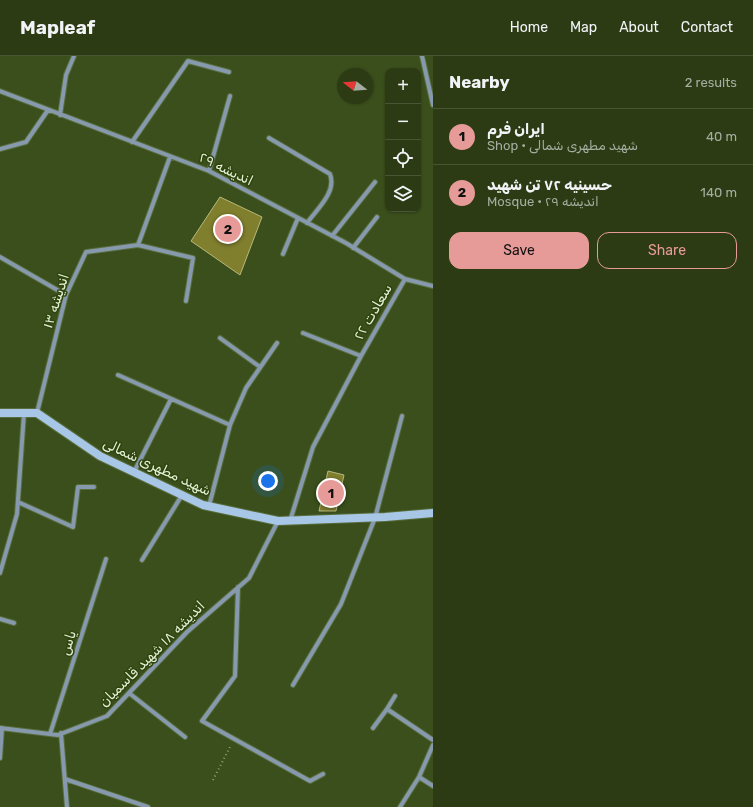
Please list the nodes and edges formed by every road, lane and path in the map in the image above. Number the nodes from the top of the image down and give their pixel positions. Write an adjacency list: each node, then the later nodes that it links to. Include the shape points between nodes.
1 (74, 56): 8 (street, via 66,75)
2 (422, 56): 6 (street)
3 (228, 72): 10 (street, via 188,62)
4 (0, 91): 7 (street, اندیشه ۲۹)
5 (230, 96): 13 (street)
6 (433, 105)
7 (48, 110): 8 (street, اندیشه ۲۹); 11 (street, via 26,142)
8 (60, 115): 10 (street, اندیشه ۲۹)
9 (269, 138): 17 (street, via 330,174 331,190)
10 (132, 142): 12 (street, اندیشه ۲۹)
11 (0, 149)
12 (170, 157): 13 (street, اندیشه ۲۹); 19 (street)
13 (209, 171): 16 (street, اندیشه ۲۹)
14 (375, 182): 18 (street)
15 (377, 217): 20 (street)
16 (298, 218): 17 (street, اندیشه ۲۹); 21 (street)
17 (307, 223): 18 (street, اندیشه ۲۹)
18 (332, 236): 20 (street, اندیشه ۲۹)
19 (138, 245): 25 (street, اندیشه ۱۳, via 86,252); 26 (street, اندیشه ۱۳, via 193,258)
20 (354, 248): 23 (street, اندیشه ۲۹)
21 (283, 254)
22 (0, 257): 25 (street)
23 (406, 279): 24 (street, اندیشه ۲۹); 30 (street, سعادت ۲۲)
24 (433, 286)
25 (66, 295): 35 (street, اندیشه ۱۳)
26 (186, 301)
27 (303, 333): 30 (street)
28 (220, 338): 31 (street)
29 (277, 343): 31 (street)
30 (360, 356): 47 (street, سعادت ۲۲, via 314,448)
31 (260, 367): 38 (street, via 246,388)
32 (118, 375): 33 (street)
33 (171, 399): 38 (street); 39 (street)
34 (24, 413): 35 (main road); 36 (main road); 42 (street)
35 (37, 413): 39 (main road, شهید مطهری شمالی, via 100,456)
36 (0, 414)
37 (402, 416): 45 (street)
38 (230, 425): 43 (street)
39 (134, 472): 41 (main road, شهید مطهری شمالی)
40 (94, 487): 42 (street, via 78,487 73,527)
41 (182, 495): 43 (main road, شهید مطهری شمالی); 49 (street)
42 (18, 502): 50 (street)
43 (209, 506): 46 (main road, شهید مطهری شمالی)
44 (433, 513): 45 (main road, شهید مطهری شمالی)
45 (375, 518): 47 (main road, شهید مطهری شمالی); 54 (street, via 341,604)
46 (278, 521): 47 (main road, شهید مطهری شمالی); 51 (street, اندیشه ۱۸ شهید قاسمیان, via 249,578)
47 (290, 521)
48 (106, 559): 61 (street, یاس)
49 (142, 560)
50 (0, 573)
51 (238, 587): 55 (street, اندیشه ۱۸ شهید قاسمیان, via 187,632); 63 (street, via 235,676 202,721)
52 (0, 619): 53 (street)
53 (14, 623)
54 (293, 685)
55 (129, 693): 60 (street, اندیشه ۱۸ شهید قاسمیان, via 107,716); 62 (street)
56 (395, 696): 57 (street)
57 (386, 709): 59 (street); 64 (street)
58 (1, 728): 61 (street, اندیشه ۱۸ شهید قاسمیان); 66 (street)
59 (373, 728)
60 (61, 733): 61 (street, اندیشه ۱۸ شهید قاسمیان); 69 (street)
61 (50, 734)
62 (185, 737)
63 (234, 738): 67 (street, via 310,781); 70 (path)
64 (433, 740)
65 (433, 745): 68 (street)
66 (0, 758)
67 (323, 774)
68 (419, 777): 71 (street); 74 (street)
69 (65, 779): 72 (street); 73 (street)
70 (213, 780)
71 (433, 786)
72 (67, 807)
73 (148, 807)
74 (400, 807)

